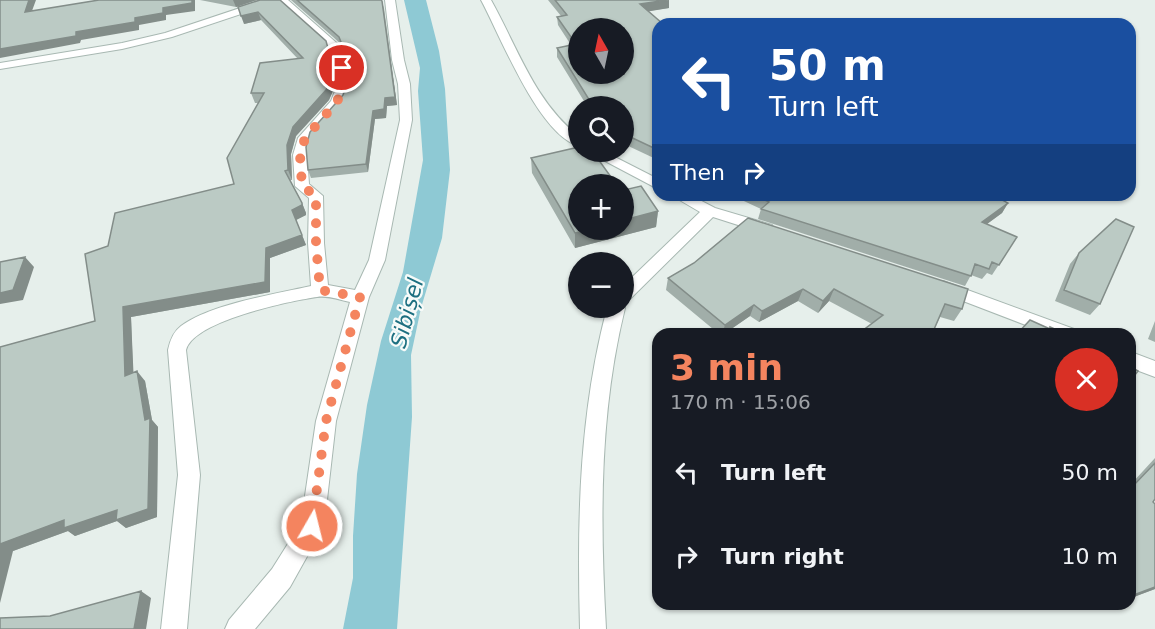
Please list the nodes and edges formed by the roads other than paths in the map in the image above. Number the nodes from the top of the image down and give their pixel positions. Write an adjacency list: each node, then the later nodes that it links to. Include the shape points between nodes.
1 (274, 0): 5 (street, via 168,35)
2 (282, 0): 14 (street, via 336,48 342,68 343,86 337,102 305,138 300,155 302,186 316,196)
3 (390, 0): 15 (street, via 406,120 377,260)
4 (486, 0): 6 (street, via 546,110)
5 (0, 66)
6 (568, 131)
7 (614, 162): 8 (street)
8 (652, 182)
9 (690, 201): 10 (street)
10 (710, 211): 11 (street); 13 (street)
11 (784, 235)
12 (928, 282): 17 (street)
13 (634, 285)
14 (320, 290): 15 (street); 20 (street, via 210,318 179,340 189,475)
15 (360, 297): 21 (street, via 326,421 312,526 281,578)
16 (613, 318): 22 (street, via 604,349 594,440 590,563)
17 (1052, 328)
18 (1136, 362): 19 (street)
19 (1155, 369)
20 (174, 629)
21 (238, 629)
22 (593, 629)

